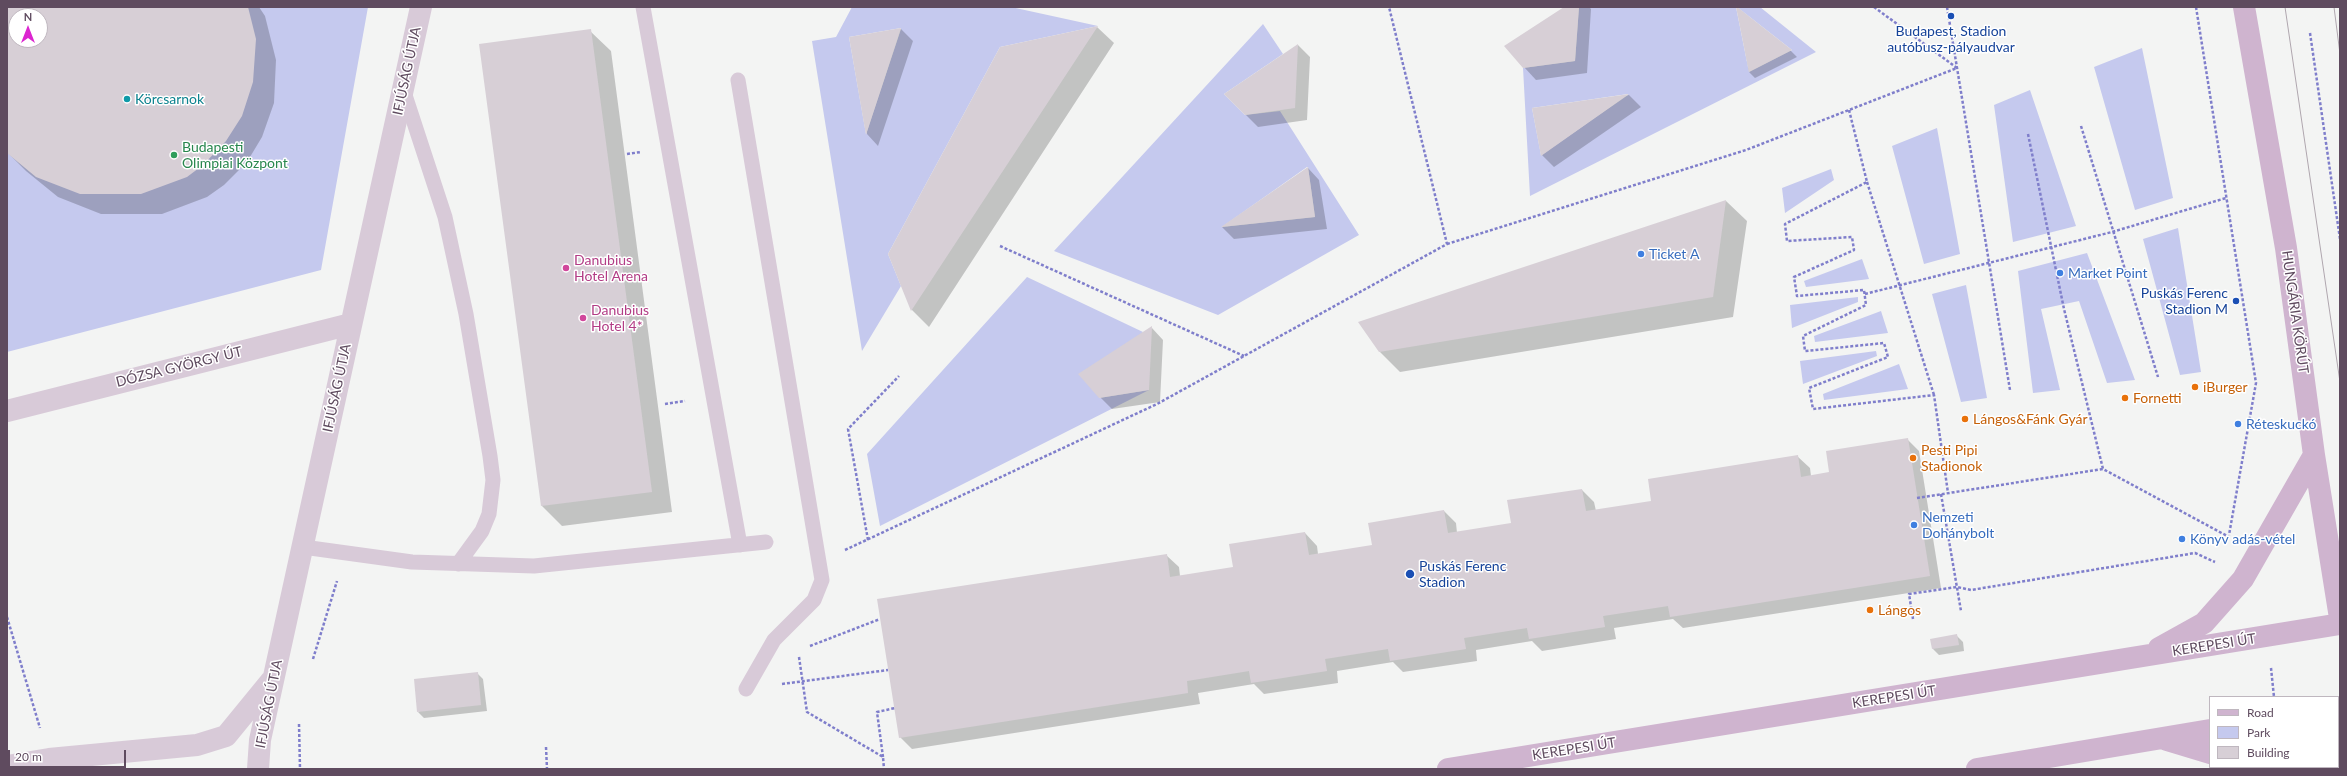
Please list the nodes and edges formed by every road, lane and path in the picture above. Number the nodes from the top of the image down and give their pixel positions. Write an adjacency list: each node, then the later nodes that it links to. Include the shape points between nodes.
1 (421, 7): 11 (street, IFJÚSÁG ÚTJA)
2 (643, 7): 42 (lane)
3 (1389, 7): 19 (path)
4 (1874, 7): 9 (path)
5 (1947, 7): 9 (path)
6 (2196, 7): 16 (path)
7 (2244, 7): 33 (main road, HUNGÁRIA KÖRÚT, via 2286,248)
8 (2310, 33): 18 (path)
9 (1957, 68): 12 (path); 21 (path)
10 (738, 80): 63 (lane, via 822,580 814,600 774,640)
11 (403, 88): 24 (street, IFJÚSÁG ÚTJA); 46 (lane, via 445,216 466,314 493,480 489,514 482,531)
12 (1849, 110): 15 (path); 19 (path, via 1746,150)
13 (2081, 126): 17 (path)
14 (2028, 134): 34 (path, via 2064,309)
15 (1867, 182): 22 (path); 23 (path, via 1785,224 1787,241 1852,237 1854,250 1794,277 1797,296 1864,290)
16 (2226, 198): 17 (path); 38 (path, via 2256,383)
17 (2112, 232): 21 (path); 27 (path)
18 (2340, 239)
19 (1447, 244): 25 (path)
20 (1000, 246): 25 (path)
21 (1989, 263): 22 (path); 28 (path)
22 (1900, 285): 23 (path); 29 (path)
23 (1865, 294): 29 (path, via 1866,305 1803,336 1805,351 1884,343 1888,357 1809,388 1813,409)
24 (351, 324): 32 (street, DÓZSA GYÖRGY ÚT); 43 (street, IFJÚSÁG ÚTJA)
25 (1244, 356): 39 (path, via 1156,404)
26 (899, 376): 39 (path, via 848,429)
27 (2158, 377)
28 (2010, 390)
29 (1934, 395): 35 (path)
30 (693, 400): 31 (path)
31 (665, 404)
32 (7, 411)
33 (2314, 455): 47 (main road); 51 (main road, HUNGÁRIA KÖRÚT)
34 (2104, 469): 35 (path); 38 (path)
35 (1948, 493): 36 (path)
36 (1941, 494): 37 (path); 48 (path)
37 (1917, 498)
38 (2229, 537): 41 (path)
39 (868, 540): 44 (path)
40 (766, 542): 42 (lane)
41 (2227, 544)
42 (740, 545): 46 (lane, via 534,566)
43 (303, 547): 45 (lane); 61 (street, IFJÚSÁG ÚTJA)
44 (852, 547)
45 (346, 553): 46 (lane, via 412,562); 59 (path)
46 (458, 564)
47 (2243, 579): 48 (path, via 2220,564 2195,553 1971,590); 58 (main road, via 2204,623)
48 (1957, 587): 49 (path); 53 (path, via 1909,594)
49 (1961, 611)
50 (7, 618): 72 (path)
51 (2340, 618)
52 (880, 619): 56 (path)
53 (1913, 619)
54 (2340, 624): 55 (main road, KEREPESI ÚT)
55 (2267, 636): 58 (main road, KEREPESI ÚT); 64 (path)
56 (805, 648)
57 (798, 651): 62 (path)
58 (2147, 655): 78 (main road, KEREPESI ÚT)
59 (312, 661)
60 (888, 670): 62 (path)
61 (274, 677): 72 (street, via 226,736 197,745); 74 (street, IFJÚSÁG ÚTJA, via 260,740)
62 (802, 681): 71 (path, via 807,712)
63 (746, 689)
64 (2274, 696)
65 (895, 708): 71 (path, via 877,712)
66 (299, 719): 75 (path)
67 (2209, 730): 68 (main road)
68 (2162, 738): 70 (main road); 79 (main road)
69 (546, 747): 76 (path)
70 (2209, 753)
71 (883, 757): 77 (path)
72 (49, 759): 73 (street)
73 (7, 766)
74 (258, 769)
75 (300, 769)
76 (548, 769)
77 (884, 769)
78 (1448, 769)
79 (1977, 769)

